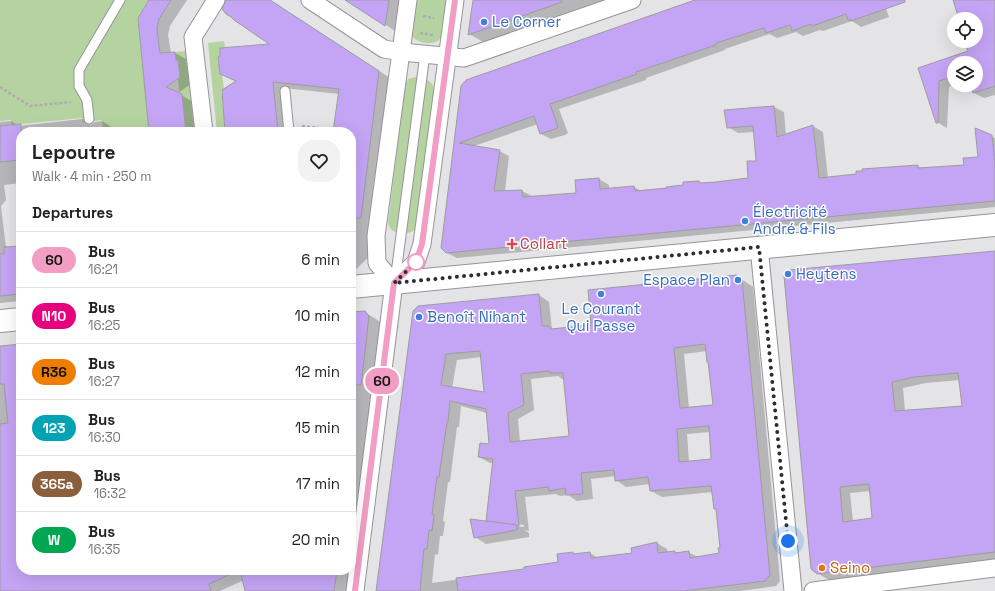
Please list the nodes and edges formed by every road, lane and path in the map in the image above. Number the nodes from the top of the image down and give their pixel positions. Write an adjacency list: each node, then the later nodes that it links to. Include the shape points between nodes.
1 (120, 0): 16 (lane, via 79,70 79,86)
2 (216, 0): 18 (street, via 193,37)
3 (310, 0): 11 (street, via 384,49)
4 (408, 0): 11 (street)
5 (455, 0): 13 (street)
6 (632, 0): 13 (street, via 464,58)
7 (421, 16): 8 (path)
8 (437, 18)
9 (418, 33): 10 (path)
10 (434, 35)
11 (402, 52): 12 (street); 22 (street, via 376,236 377,263)
12 (425, 54): 13 (street); 22 (lane)
13 (447, 57): 22 (street, via 422,244 416,262)
14 (0, 87): 16 (path, via 30,106)
15 (285, 91): 19 (lane)
16 (87, 100): 17 (lane)
17 (90, 119)
18 (203, 127)
19 (289, 127)
20 (995, 225): 21 (main road)
21 (759, 247): 22 (main road); 29 (street)
22 (394, 283): 23 (main road); 28 (street)
23 (356, 287)
24 (16, 318): 25 (main road)
25 (0, 320)
26 (995, 568): 27 (street)
27 (882, 587): 30 (street)
28 (355, 591)
29 (793, 591)
30 (812, 591)

